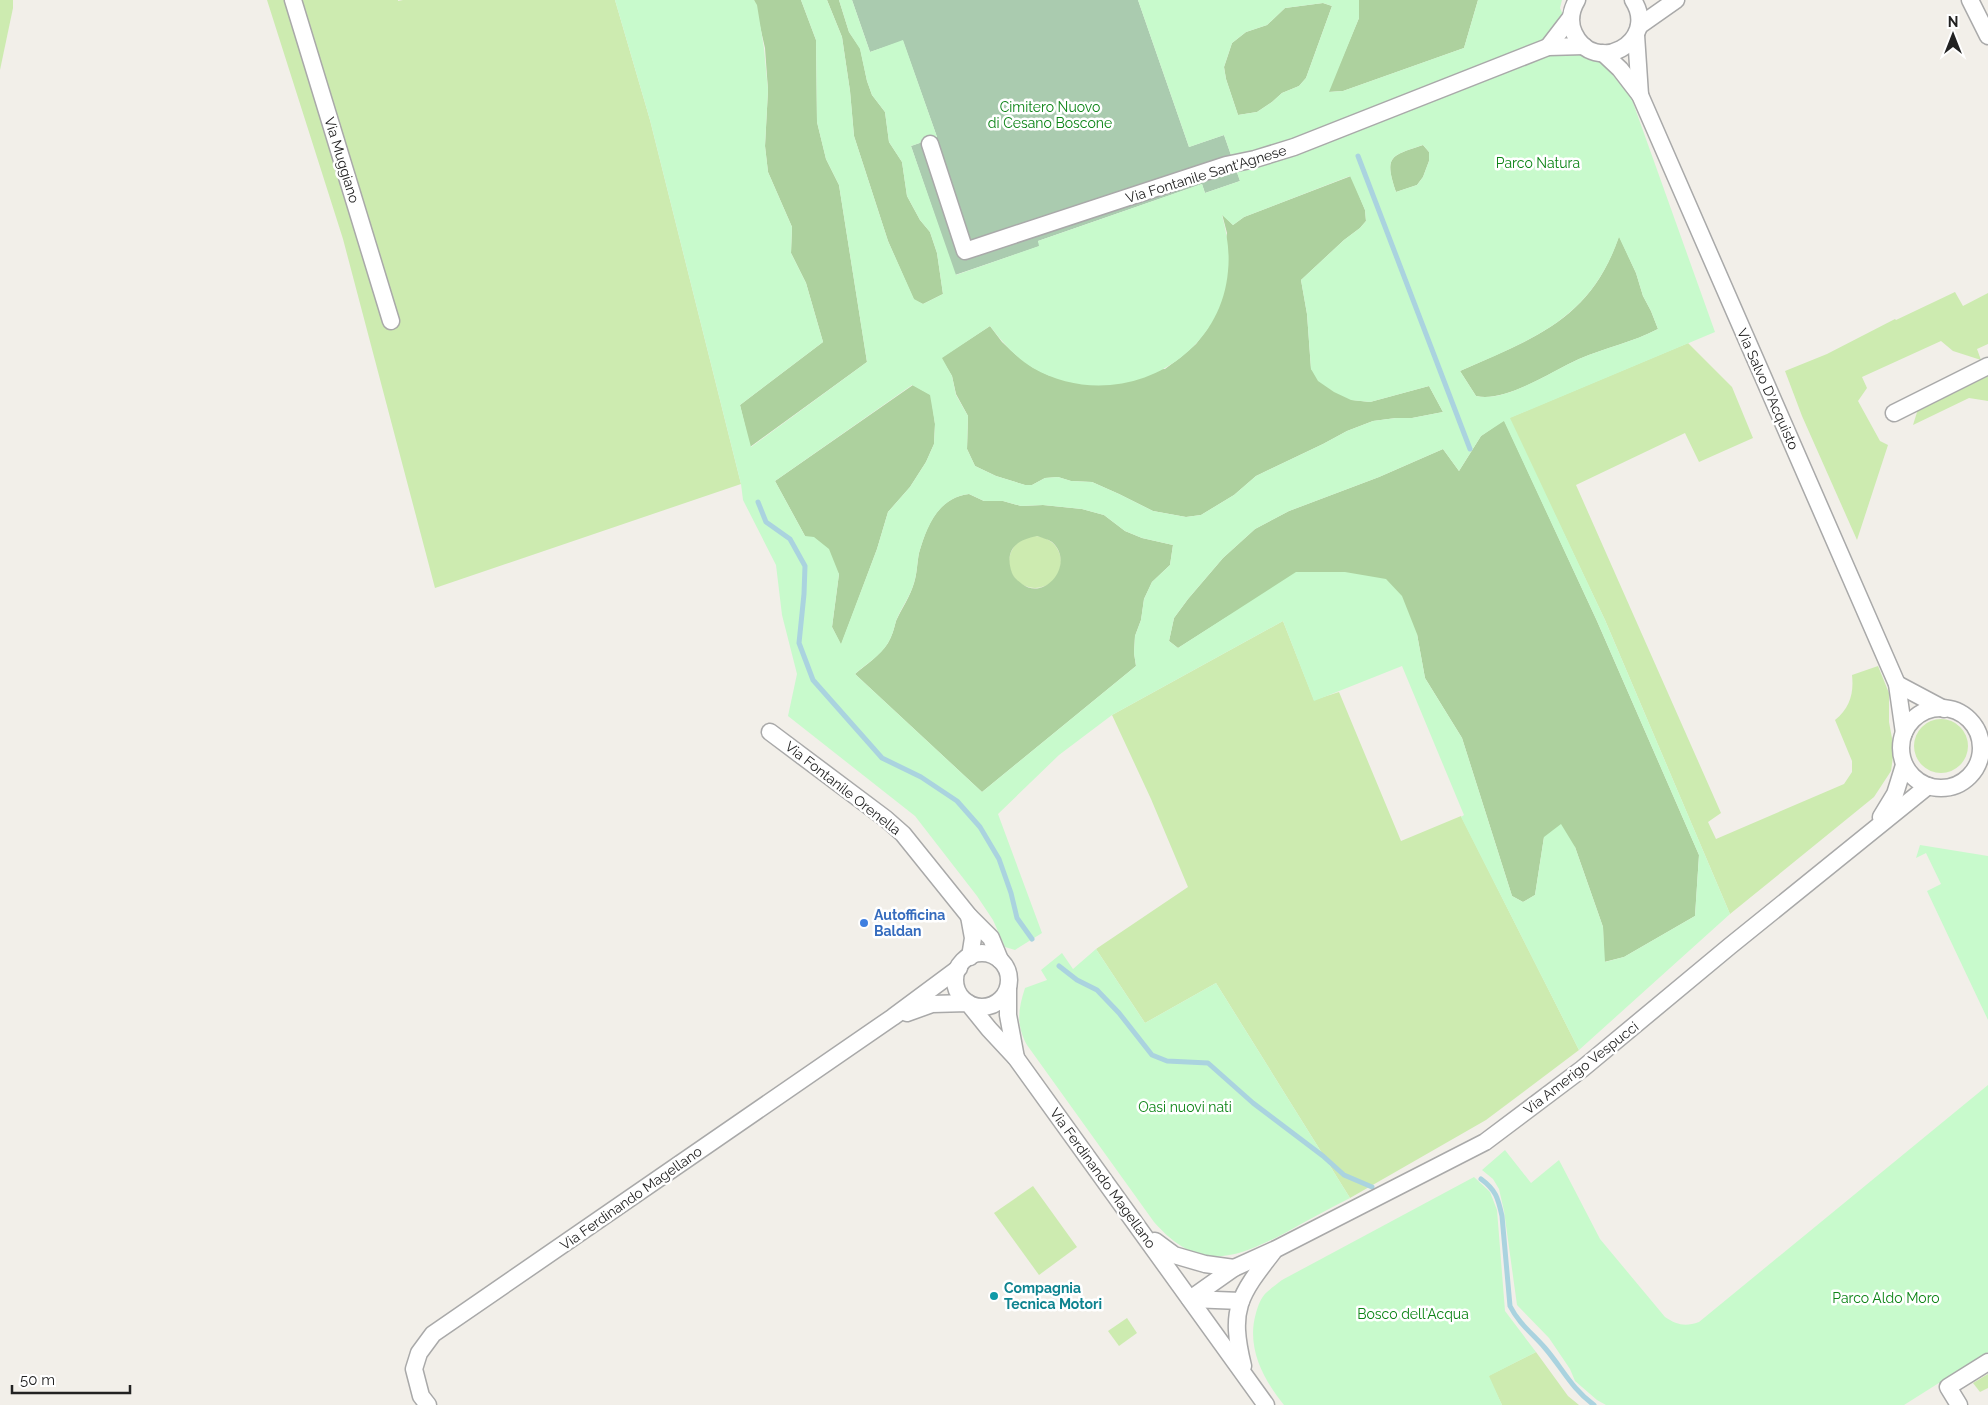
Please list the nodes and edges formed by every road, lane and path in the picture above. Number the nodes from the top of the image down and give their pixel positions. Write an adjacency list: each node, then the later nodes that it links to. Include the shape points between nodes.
1 (293, 0): 14 (street, Via Muggiano)
2 (1577, 0): 6 (street)
3 (1633, 0): 7 (street, via 1638,10)
4 (1676, 0): 7 (street)
5 (1970, 0): 8 (street)
6 (1571, 17): 9 (street, via 1574,33); 10 (street)
7 (1637, 31): 11 (street, via 1622,49); 12 (street)
8 (1988, 36)
9 (1584, 46): 10 (street); 11 (street)
10 (1548, 47): 13 (street, Via Fontanile Sant'Agnese, via 1312,140 965,251)
11 (1604, 54): 12 (street)
12 (1640, 95): 17 (street, Via Salvo D'Acquisto)
13 (930, 144)
14 (391, 321)
15 (1987, 367): 16 (street)
16 (1894, 413)
17 (1897, 684): 18 (street); 22 (street, Via Salvo D'Acquisto)
18 (1944, 709): 19 (street); 22 (street, via 1924,712 1912,720)
19 (1967, 718): 20 (street); 23 (street, via 1980,739)
20 (1988, 724)
21 (770, 732): 27 (street, Via Fontanile Orenella, via 903,834)
22 (1904, 733): 24 (street, Via Amerigo Vespucci, via 1901,744)
23 (1983, 763): 25 (street, via 1957,785 1943,788)
24 (1904, 765): 25 (street, via 1914,778); 26 (street, Via Amerigo Vespucci, via 1895,794 1880,818)
25 (1928, 786): 26 (street, Via Amerigo Vespucci)
26 (1857, 843): 35 (street, Via Amerigo Vespucci, via 1582,1069 1485,1142)
27 (970, 916): 28 (street, Via Fontanile Orenella, via 990,938); 29 (street, via 973,938)
28 (1000, 960): 29 (street, via 986,954); 30 (street, via 1008,974)
29 (964, 962): 31 (street, via 956,983); 32 (street, Via Ferdinando Magellano)
30 (1008, 990): 31 (street, via 991,1006); 33 (street, Via Ferdinando Magellano, via 1008,1015)
31 (968, 1003): 32 (street, Via Ferdinando Magellano, via 932,1004); 33 (street, Via Ferdinando Magellano)
32 (894, 1017): 41 (street, Via Ferdinando Magellano, via 434,1334 420,1353 414,1369)
33 (1016, 1058): 34 (street, Via Ferdinando Magellano)
34 (1142, 1232): 36 (street, via 1174,1255); 37 (street, Via Ferdinando Magellano)
35 (1276, 1249): 36 (street, Via Amerigo Vespucci); 38 (street, via 1250,1282)
36 (1234, 1268): 37 (street, Via Amerigo Vespucci)
37 (1190, 1299): 38 (street); 40 (street)
38 (1241, 1301): 40 (street, via 1236,1320 1237,1341)
39 (1988, 1362): 43 (street, via 1948,1387)
40 (1246, 1375): 42 (street)
41 (428, 1405)
42 (1266, 1405)
43 (1959, 1405)

